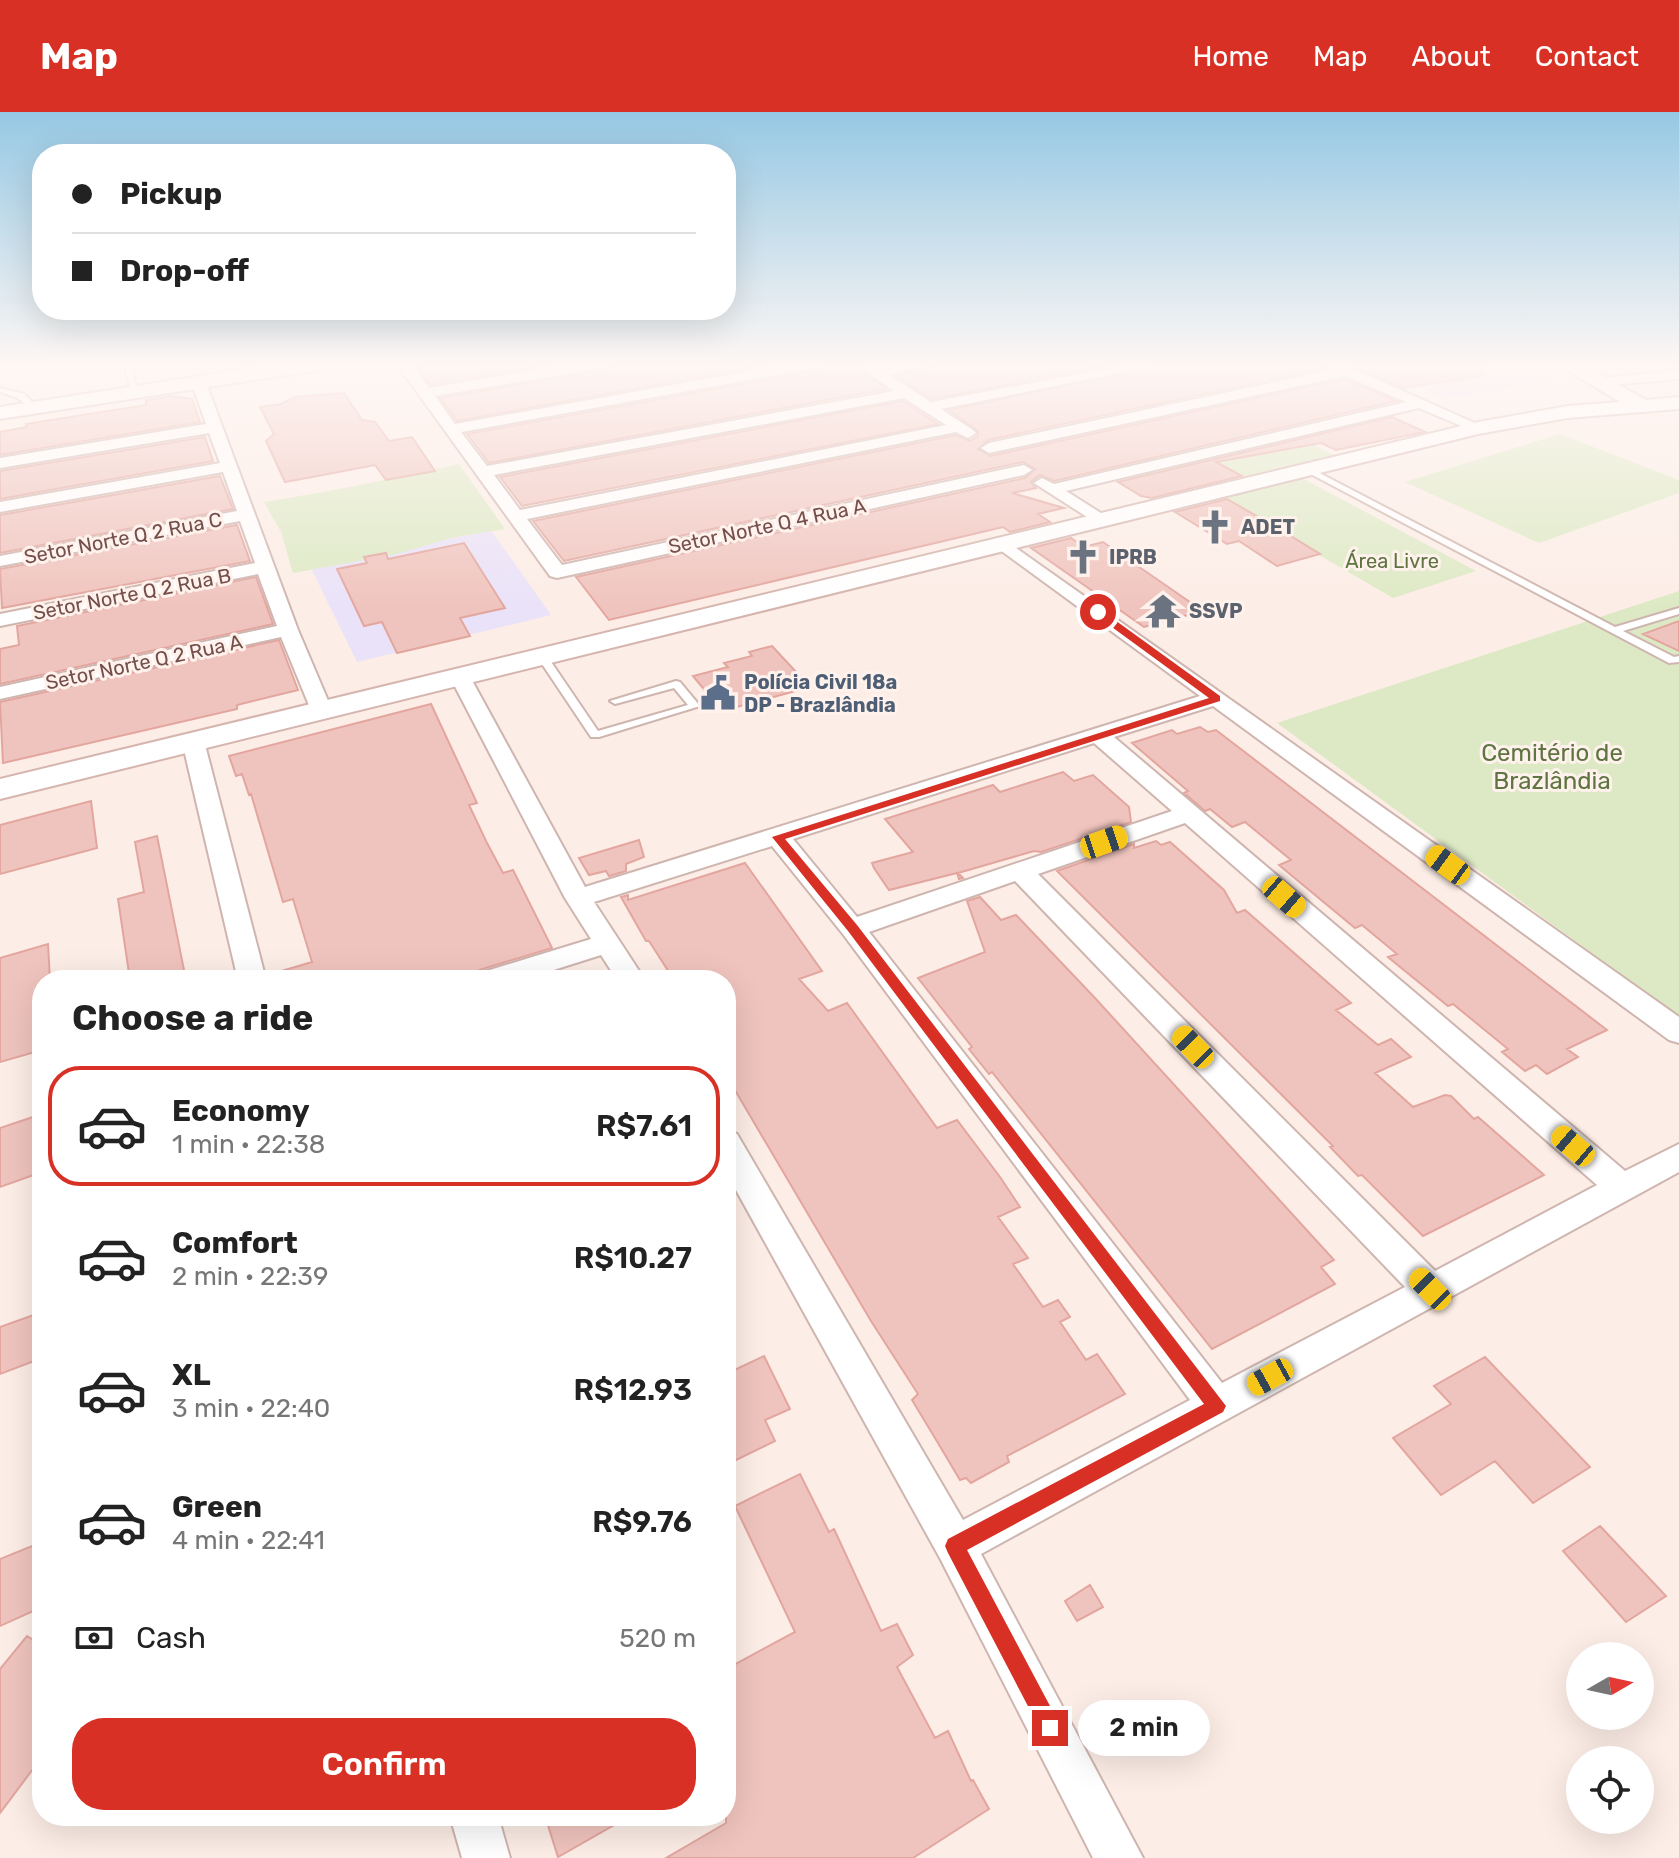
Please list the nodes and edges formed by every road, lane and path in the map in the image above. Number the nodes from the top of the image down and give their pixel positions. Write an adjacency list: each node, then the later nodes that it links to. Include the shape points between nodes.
1 (111, 444): 11 (street)
2 (221, 444): 12 (street)
3 (463, 444): 15 (street)
4 (630, 444): 15 (street)
5 (872, 444): 19 (street)
6 (984, 444): 10 (street)
7 (1005, 444): 10 (street)
8 (1243, 444): 16 (street)
9 (1410, 444): 13 (street)
10 (989, 448): 14 (street)
11 (0, 463)
12 (228, 466): 17 (street); 18 (street)
13 (1308, 469): 20 (street); 27 (lane)
14 (1024, 470): 16 (street); 19 (street, Setor Norte Q 4 Rua A, via 557,572)
15 (483, 472): 19 (street)
16 (1052, 489): 20 (street)
17 (0, 507)
18 (245, 515): 22 (street, Setor Norte Q 2 Rua C); 23 (street)
19 (516, 516)
20 (1098, 519): 21 (street)
21 (1002, 543): 28 (street); 32 (street)
22 (0, 561)
23 (265, 567): 25 (street, Setor Norte Q 2 Rua B); 26 (street)
24 (1679, 611): 27 (lane)
25 (0, 620)
26 (288, 630): 31 (street, Setor Norte Q 2 Rua A); 34 (street)
27 (1615, 630): 29 (lane, via 1673,661)
28 (541, 655): 30 (street); 33 (lane, via 595,735 695,706 676,684)
29 (1679, 659)
30 (459, 675): 34 (street); 41 (street)
31 (0, 693)
32 (1216, 698): 35 (street); 47 (street)
33 (615, 701)
34 (321, 710): 36 (street)
35 (1098, 735): 38 (street); 39 (street)
36 (193, 741): 37 (street); 44 (street)
37 (0, 789)
38 (1188, 814): 40 (street); 50 (street)
39 (778, 837): 41 (street); 42 (street)
40 (1020, 871): 42 (street); 51 (street)
41 (578, 898): 43 (street)
42 (852, 928): 52 (street)
43 (607, 943): 45 (street); 46 (street)
44 (250, 970)
45 (522, 970)
46 (625, 970)
47 (1679, 1032)
48 (1679, 1157): 50 (street)
49 (736, 1161): 53 (street)
50 (1621, 1187): 51 (street)
51 (1430, 1289): 52 (street)
52 (1217, 1406): 53 (street)
53 (955, 1546): 56 (street)
54 (477, 1826): 55 (street)
55 (486, 1858)
56 (1119, 1858)

